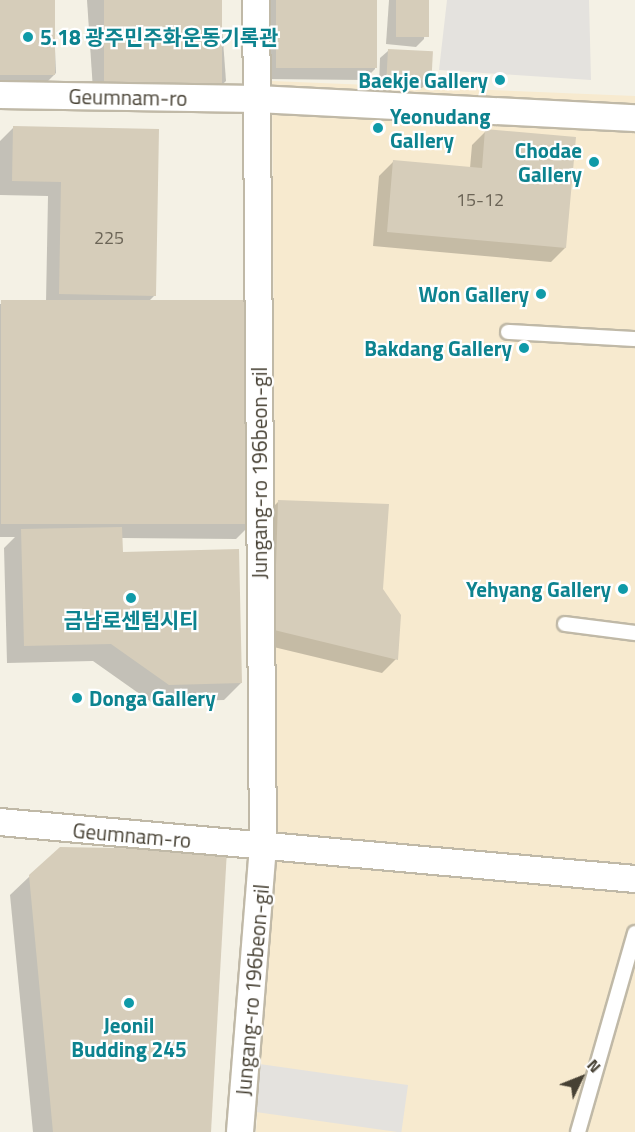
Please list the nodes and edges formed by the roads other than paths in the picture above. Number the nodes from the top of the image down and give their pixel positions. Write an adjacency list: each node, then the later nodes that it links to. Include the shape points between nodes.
1 (256, 0): 3 (street, Jungang-ro 196beon-gil)
2 (0, 95): 3 (street, Geumnam-ro)
3 (257, 99): 4 (street); 10 (street, Jungang-ro 196beon-gil)
4 (635, 118)
5 (508, 332): 6 (lane)
6 (635, 339)
7 (565, 624): 8 (lane)
8 (635, 633)
9 (0, 822): 10 (street, Geumnam-ro)
10 (263, 847): 11 (street); 13 (street, Jungang-ro 196beon-gil)
11 (635, 879)
12 (635, 933): 14 (lane)
13 (240, 1132)
14 (578, 1132)

